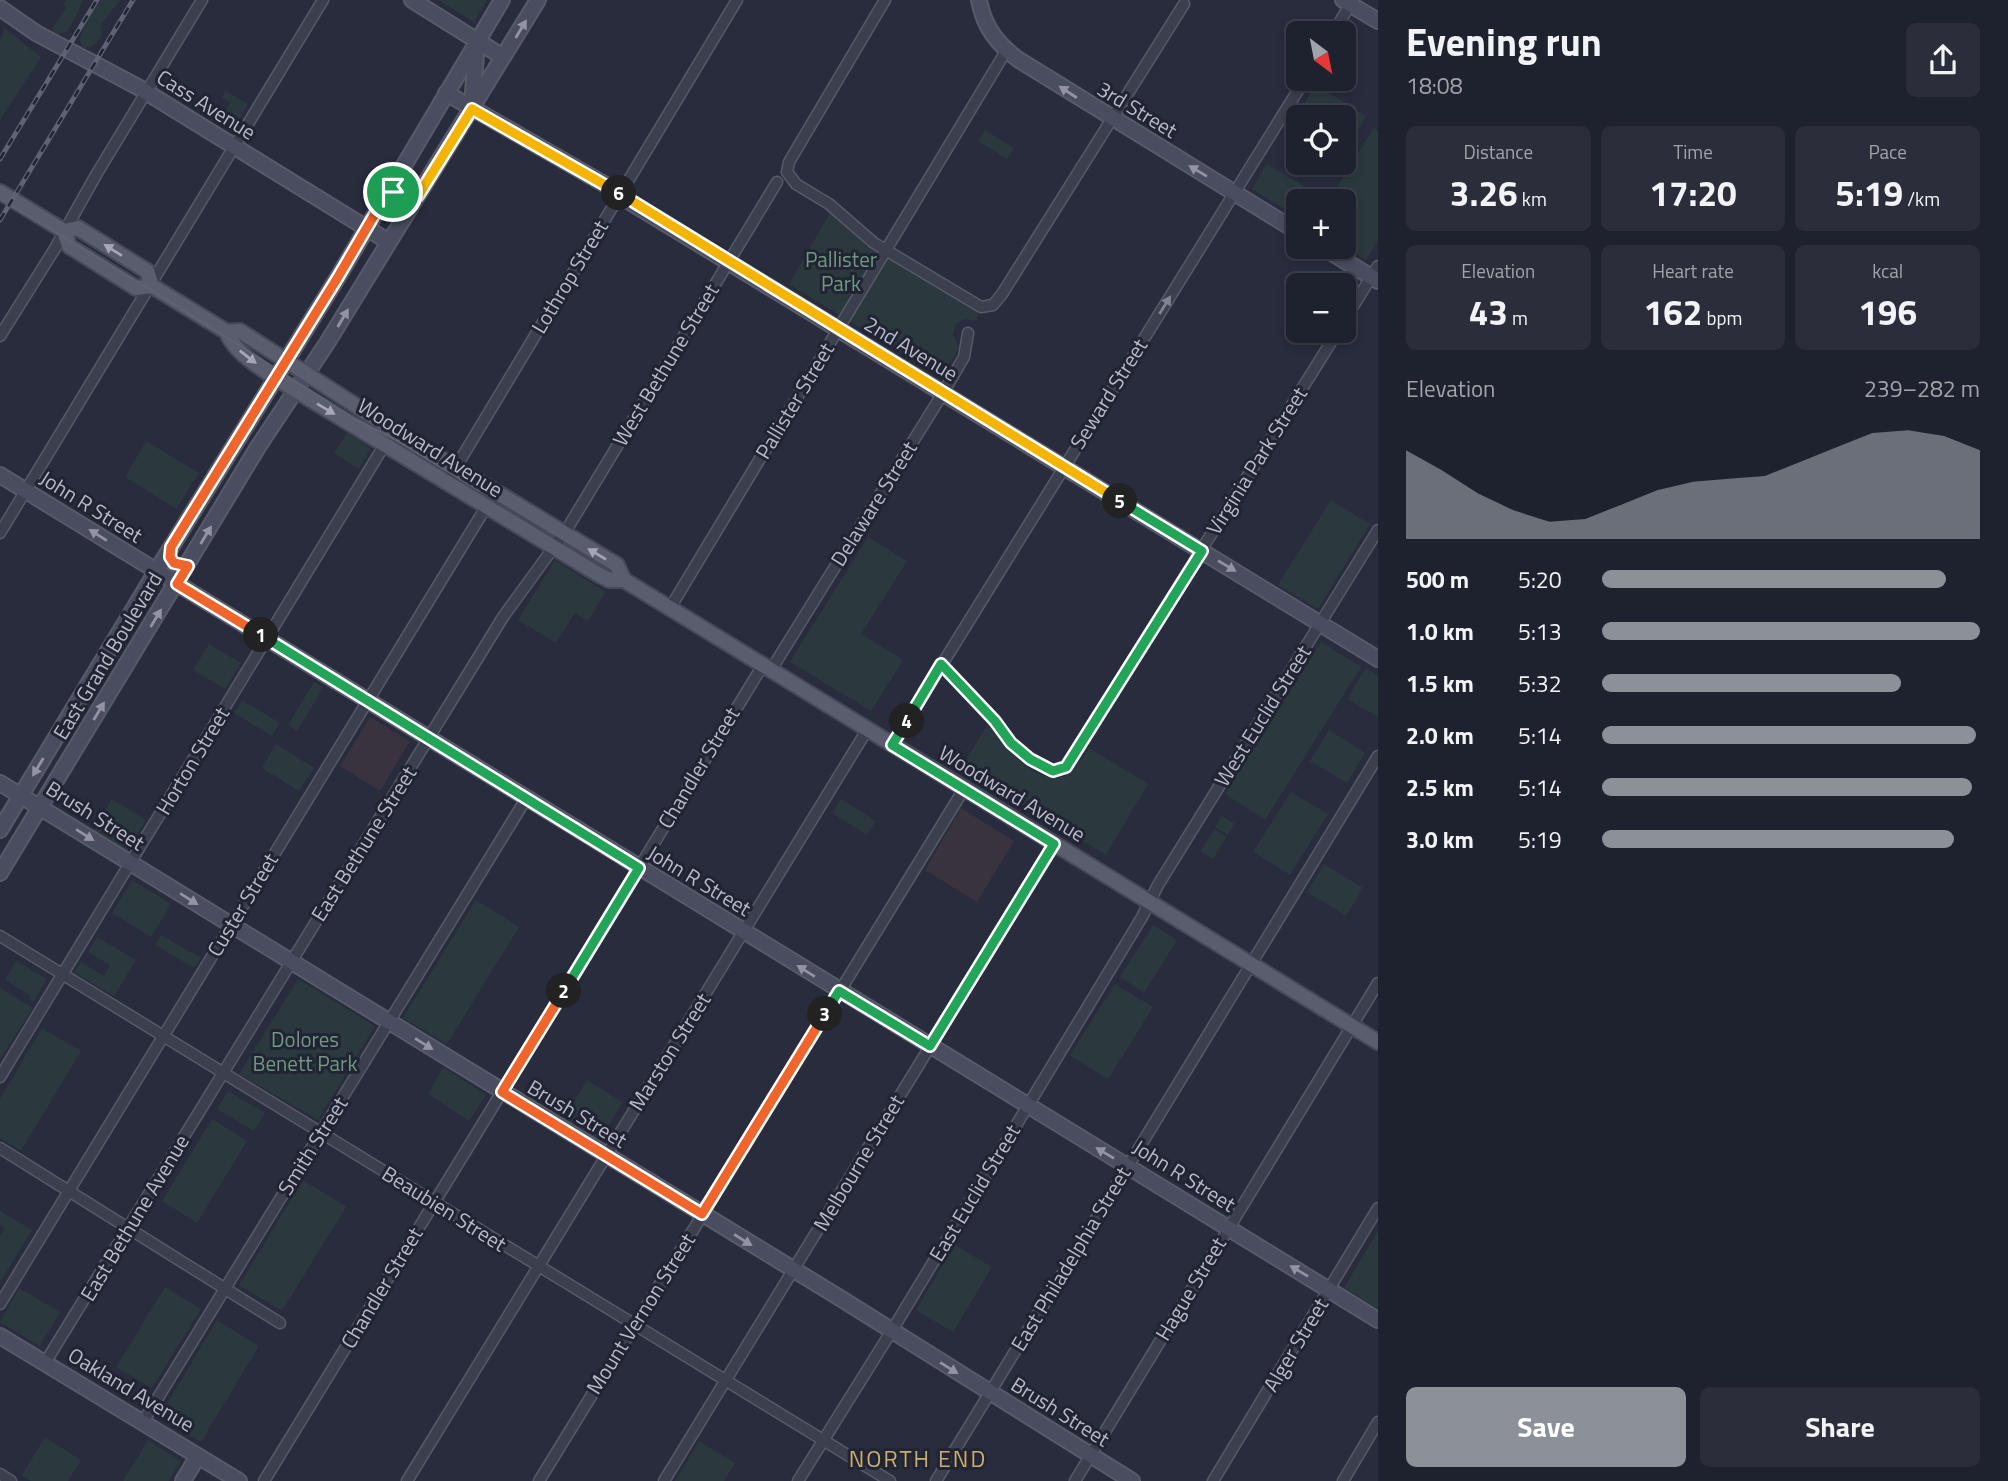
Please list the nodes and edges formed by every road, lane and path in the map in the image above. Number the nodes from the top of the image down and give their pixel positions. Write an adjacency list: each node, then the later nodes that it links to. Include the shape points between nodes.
1 (202, 0): 18 (street)
2 (323, 0): 22 (street)
3 (412, 0): 14 (street)
4 (502, 0): 14 (street, East Grand Boulevard)
5 (538, 0): 16 (street, East Grand Boulevard, one-way to 5)
6 (737, 0): 27 (street, Lothrop Street)
7 (885, 0): 33 (street, via 787,172 793,182)
8 (979, 0): 15 (street, 3rd Street, via 989,30)
9 (1349, 2): 12 (street); 13 (street)
10 (1184, 4): 21 (street)
11 (0, 8): 18 (street, Cass Avenue)
12 (1339, 21)
13 (1378, 21)
14 (477, 41): 16 (street); 19 (street, East Grand Boulevard); 20 (street)
15 (1006, 51): 21 (street, 3rd Street, one-way to 15); 33 (street, Pallister Street)
16 (503, 57): 20 (street, East Grand Boulevard)
17 (1298, 91): 26 (street, Seward Street)
18 (146, 93): 22 (street, Cass Avenue); 31 (street)
19 (446, 93): 20 (street, 2nd Avenue); 24 (street, East Grand Boulevard)
20 (472, 109): 27 (street, 2nd Avenue); 28 (street, East Grand Boulevard)
21 (1112, 119): 26 (street, 3rd Street, one-way to 21); 33 (street, via 993,305 969,302)
22 (235, 147): 30 (street, Cass Avenue); 38 (street)
23 (777, 182): 35 (street, West Bethune Street)
24 (393, 183): 28 (street, via 395,197 402,202); 30 (street, East Grand Boulevard)
25 (0, 192): 31 (main road, Woodward Avenue)
26 (1234, 193): 29 (street, 3rd Street); 56 (street, Seward Street, one-way to 26)
27 (620, 195): 35 (street, 2nd Avenue); 57 (street, Lothrop Street)
28 (418, 196): 32 (street, East Grand Boulevard)
29 (1286, 225)
30 (367, 229): 32 (street, Cass Avenue); 37 (street, East Grand Boulevard)
31 (64, 232): 38 (main road, Woodward Avenue, via 69,246 136,288); 38 (main road, Woodward Avenue, one-way to 31, via 148,271 78,228); 45 (street)
32 (389, 242): 39 (street, East Grand Boulevard)
33 (886, 250): 42 (street, Pallister Street)
34 (1345, 259): 36 (street)
35 (729, 261): 42 (street, 2nd Avenue); 64 (street, West Bethune Street)
36 (1376, 275): 40 (street)
37 (338, 277): 39 (street, via 351,275); 41 (street, East Grand Boulevard)
38 (152, 286): 43 (main road, Woodward Avenue); 60 (street)
39 (360, 289): 46 (street, East Grand Boulevard, one-way to 39)
40 (1356, 304)
41 (307, 328): 46 (street, via 316,342); 48 (street, East Grand Boulevard)
42 (838, 329): 52 (street, 2nd Avenue); 72 (street, Pallister Street)
43 (227, 332): 48 (main road, Woodward Avenue, via 240,331); 50 (main road, Woodward Avenue, one-way to 50, via 232,344)
44 (968, 333): 52 (street, Delaware Street, via 964,357)
45 (0, 336)
46 (327, 343): 49 (street, East Grand Boulevard)
47 (1331, 343): 67 (street, Virginia Park Street)
48 (286, 362): 49 (main road, Woodward Avenue); 50 (street, East Grand Boulevard)
49 (306, 376): 51 (street, East Grand Boulevard); 57 (main road, Woodward Avenue)
50 (276, 377): 51 (main road, Woodward Avenue); 53 (street, East Grand Boulevard)
51 (297, 391): 54 (street, East Grand Boulevard); 55 (main road, Woodward Avenue, one-way to 55)
52 (943, 393): 56 (street, 2nd Avenue); 78 (street, Delaware Street)
53 (264, 397): 54 (street, via 278,397); 65 (street, East Grand Boulevard)
54 (283, 410): 68 (street, East Grand Boulevard, one-way to 54)
55 (386, 443): 59 (main road, Woodward Avenue); 74 (street, Horton Street)
56 (1064, 467): 67 (street, 2nd Avenue); 77 (street, Seward Street)
57 (455, 468): 59 (street, Lothrop Street); 64 (main road, Woodward Avenue)
58 (0, 475): 60 (street, John R Street)
59 (447, 482): 61 (main road, Woodward Avenue)
60 (26, 491): 63 (street); 69 (street, John R Street, one-way to 60)
61 (486, 507): 66 (main road, Woodward Avenue); 80 (street, Custer Street)
62 (1378, 530): 73 (street, West Euclid Street)
63 (0, 533)
64 (563, 534): 66 (street, West Bethune Street); 70 (main road, Woodward Avenue, one-way to 64, via 617,565)
65 (171, 547): 68 (street, via 174,563); 69 (street, East Grand Boulevard)
66 (553, 547): 70 (main road, Woodward Avenue, via 609,580); 84 (street, East Bethune Street, via 503,617)
67 (1202, 551): 73 (street, 2nd Avenue, one-way to 73); 77 (street, Virginia Park Street, via 1072,761 1059,770 1049,769 1018,749)
68 (188, 566): 71 (street, East Grand Boulevard)
69 (156, 571): 71 (street, John R Street); 75 (street, East Grand Boulevard)
70 (624, 580): 72 (main road, Woodward Avenue)
71 (177, 584): 74 (street, John R Street); 79 (street, East Grand Boulevard, one-way to 71)
72 (670, 608): 78 (main road, Woodward Avenue)
73 (1320, 624): 76 (street, 2nd Avenue); 97 (street, West Euclid Street)
74 (267, 639): 80 (street, John R Street); 94 (street, Horton Street)
75 (108, 650): 79 (street, via 123,652); 81 (street, East Grand Boulevard)
76 (1378, 659)
77 (941, 664): 85 (street, Seward Street)
78 (767, 668): 82 (main road, Woodward Avenue); 95 (street, Chandler Street)
79 (124, 670): 83 (street, East Grand Boulevard, one-way to 79)
80 (368, 701): 84 (street, John R Street); 98 (street, Custer Street)
81 (66, 720): 83 (street, via 73,731); 89 (street, East Grand Boulevard, one-way to 89)
82 (867, 730): 85 (main road, Woodward Avenue); 99 (street, Marston Street)
83 (86, 733): 91 (street, East Grand Boulevard)
84 (429, 739): 90 (street, John R Street); 101 (street, East Bethune Street)
85 (892, 745): 88 (main road, Woodward Avenue)
86 (1378, 756): 102 (street, East Philadelphia Street)
87 (0, 783): 89 (street, Brush Street)
88 (964, 789): 93 (main road, Woodward Avenue); 105 (street, Mount Vernon Street)
89 (21, 796): 91 (street, Brush Street); 92 (street, East Grand Boulevard)
90 (526, 799): 95 (street, John R Street); 106 (street, Smith Street)
91 (40, 807): 94 (street, Brush Street, one-way to 94); 96 (street, East Grand Boulevard)
92 (0, 830)
93 (1054, 844): 97 (main road, Woodward Avenue); 110 (street, Melbourne Street)
94 (130, 863): 98 (street, Brush Street, one-way to 98); 103 (street, Horton Street)
95 (639, 868): 99 (street, John R Street); 113 (street, Chandler Street)
96 (0, 873)
97 (1149, 902): 102 (main road, Woodward Avenue); 114 (street, East Euclid Street)
98 (231, 925): 101 (street, Brush Street); 108 (street, Custer Street)
99 (743, 932): 105 (street, John R Street, one-way to 99); 117 (street, Marston Street)
100 (0, 936): 103 (street, Beaubien Street)
101 (291, 962): 106 (street, Brush Street); 111 (street, East Bethune Street)
102 (1250, 964): 107 (main road, Woodward Avenue); 118 (street, East Philadelphia Street)
103 (62, 974): 108 (street, Beaubien Street); 112 (street, Horton Street)
104 (1378, 983): 107 (street, Hague Street)
105 (839, 991): 110 (street, John R Street); 122 (street, Mount Vernon Street)
106 (389, 1022): 113 (street, Brush Street, one-way to 113); 115 (street, Smith Street)
107 (1351, 1026): 109 (main road, Woodward Avenue); 124 (street, Hague Street)
108 (163, 1036): 111 (street, Beaubien Street); 119 (street, Custer Street)
109 (1378, 1042)
110 (930, 1046): 114 (street, John R Street); 126 (street, Melbourne Street)
111 (223, 1073): 115 (street, Beaubien Street); 123 (street, East Bethune Avenue)
112 (0, 1077)
113 (502, 1092): 117 (street, Brush Street); 120 (street, Chandler Street)
114 (1028, 1105): 118 (street, John R Street, one-way to 114); 133 (street, East Euclid Street)
115 (321, 1133): 120 (street, Beaubien Street); 127 (street, Smith Street)
116 (0, 1148): 119 (street)
117 (606, 1156): 122 (street, Brush Street); 125 (street, Marston Street)
118 (1128, 1166): 124 (street, John R Street); 137 (street, East Philadelphia Street)
119 (69, 1191): 123 (street); 129 (street, Custer Street)
120 (434, 1203): 125 (street, Beaubien Street); 147 (street, Chandler Street)
121 (1378, 1208): 128 (street, Alger Street)
122 (702, 1214): 126 (street, Brush Street, one-way to 126); 132 (street, Mount Vernon Street)
123 (129, 1228): 127 (street); 135 (street, East Bethune Avenue)
124 (1228, 1228): 128 (street, John R Street, one-way to 124); 141 (street, Hague Street)
125 (538, 1267): 132 (street, Beaubien Street); 148 (street, Marston Street)
126 (793, 1270): 133 (street, Brush Street); 136 (street, Melbourne Street)
127 (226, 1287): 131 (street); 138 (street, Smith Street)
128 (1329, 1290): 130 (street, John R Street); 156 (street, Alger Street)
129 (0, 1304)
130 (1378, 1321)
131 (280, 1323)
132 (634, 1325): 136 (street, Beaubien Street); 149 (street, Mount Vernon Street)
133 (891, 1332): 137 (street, Brush Street, one-way to 137); 140 (street, East Euclid Street)
134 (0, 1336): 135 (street, Oakland Avenue)
135 (45, 1363): 138 (street, Oakland Avenue)
136 (725, 1381): 140 (street, Beaubien Street); 150 (street, Melbourne Street)
137 (990, 1393): 141 (street, Brush Street); 153 (street, East Philadelphia Street)
138 (143, 1422): 142 (street, Oakland Avenue)
139 (1378, 1422): 157 (street)
140 (823, 1440): 151 (street, East Euclid Street); 152 (street, Beaubien Street)
141 (1090, 1455): 154 (street, Hague Street); 155 (street, Brush Street)
142 (198, 1456): 145 (street); 146 (street, Oakland Avenue)
143 (0, 1474): 144 (street)
144 (12, 1481)
145 (183, 1481)
146 (239, 1481)
147 (264, 1481)
148 (407, 1481)
149 (540, 1481)
150 (664, 1481)
151 (797, 1481)
152 (890, 1481)
153 (936, 1481)
154 (1074, 1481)
155 (1132, 1481)
156 (1213, 1481)
157 (1343, 1481)

